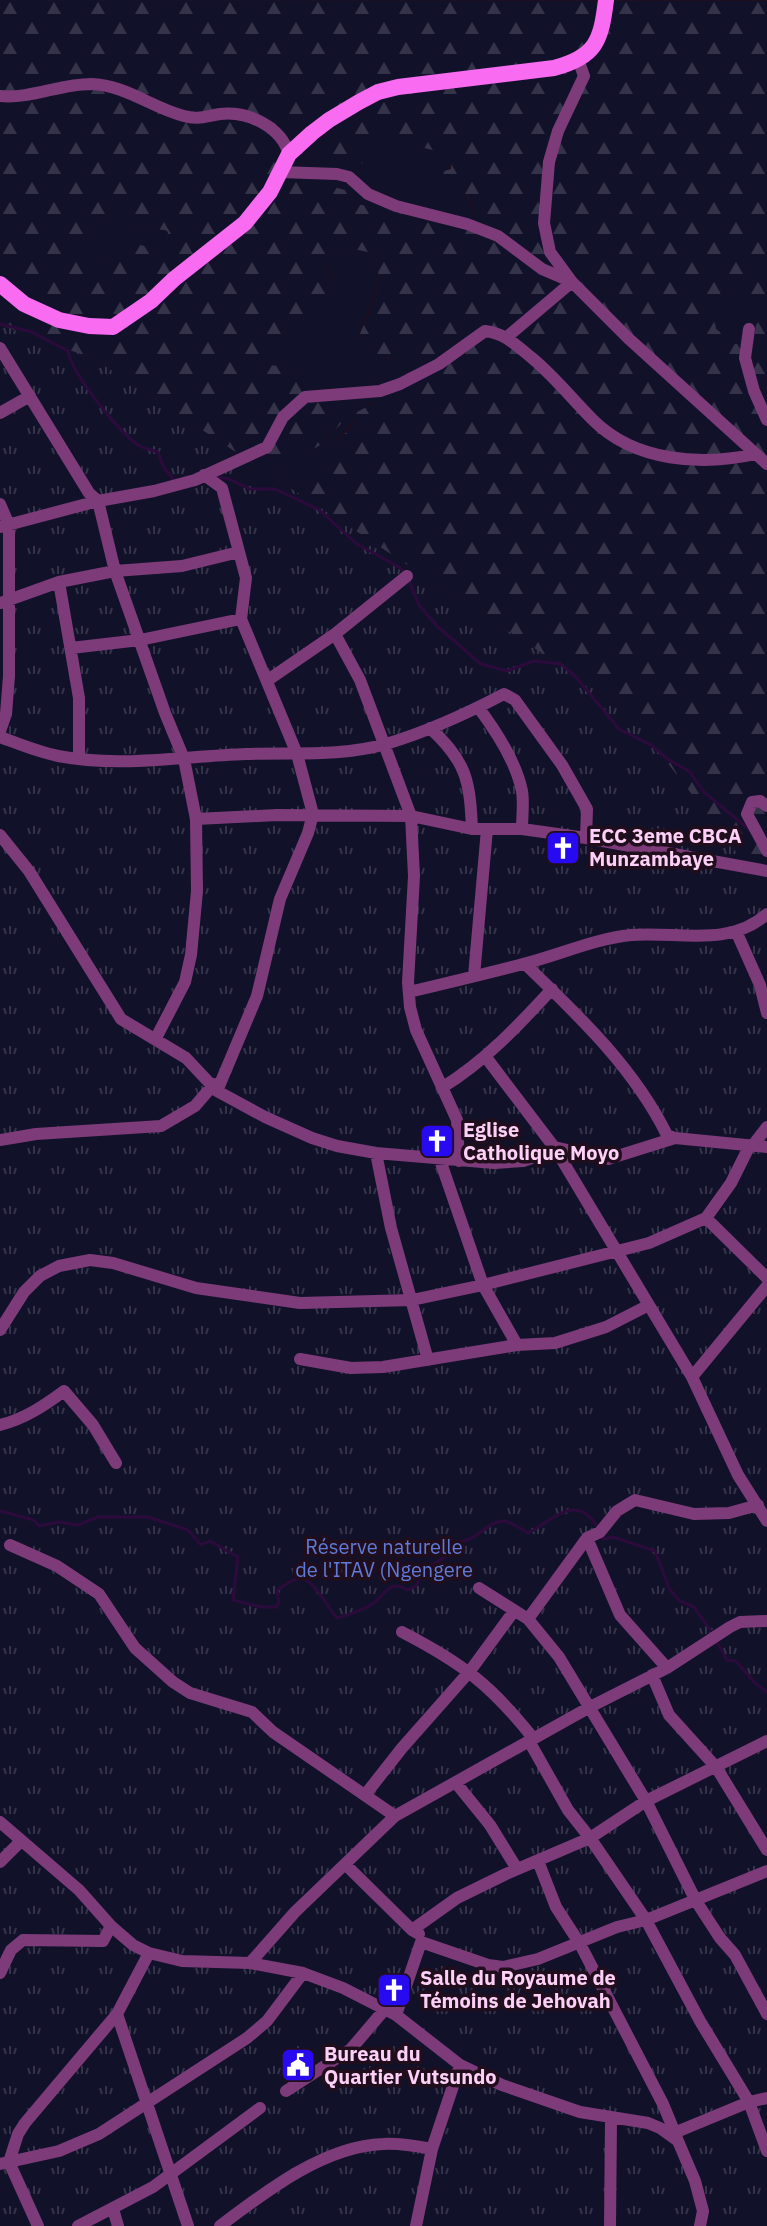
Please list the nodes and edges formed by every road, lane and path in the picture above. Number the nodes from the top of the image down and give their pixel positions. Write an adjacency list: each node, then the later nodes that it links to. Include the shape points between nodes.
1 (606, 0): 2 (street, via 594,47)
2 (579, 62): 4 (street, via 378,92 329,120); 6 (street, via 584,76 558,131 544,197 550,252)
3 (0, 96): 4 (street, via 62,86 114,87 181,116 247,117 285,140)
4 (289, 154): 5 (street)
5 (280, 172): 6 (street, via 349,177 368,194 396,206 498,236 542,269); 7 (street, via 245,223 113,327 59,320 24,304)
6 (572, 282): 9 (street); 14 (street)
7 (0, 284)
8 (749, 329): 13 (street, via 745,358)
9 (507, 337): 14 (street, via 555,377 594,421 623,441 691,461); 16 (street, via 485,331 439,364 380,391 305,397 283,417 267,447)
10 (0, 348): 11 (street)
11 (30, 396): 12 (street); 17 (street)
12 (0, 413)
13 (767, 420)
14 (756, 454): 15 (street)
15 (767, 464)
16 (200, 477): 17 (street); 20 (street, via 222,488)
17 (98, 501): 19 (street); 21 (street)
18 (0, 504): 19 (street)
19 (5, 526): 24 (street)
20 (239, 552): 21 (street, via 182,566); 25 (street, via 246,578)
21 (115, 571): 23 (street); 27 (street)
22 (407, 576): 26 (street)
23 (59, 582): 24 (street); 28 (street)
24 (4, 602): 32 (street, via 9,676)
25 (241, 619): 27 (street); 29 (street)
26 (335, 634): 29 (street); 33 (street)
27 (140, 640): 28 (street); 36 (street)
28 (71, 648): 35 (street, via 79,698)
29 (268, 680): 34 (street)
30 (478, 707): 31 (street); 43 (street, via 508,755 522,791); 45 (street, via 504,694 515,700 587,809)
31 (430, 728): 33 (street); 41 (street, via 456,754 464,772 471,792)
32 (0, 734): 35 (street, via 37,751)
33 (385, 744): 34 (street); 39 (street)
34 (297, 754): 36 (street); 38 (street)
35 (79, 759): 36 (street)
36 (184, 759): 40 (street)
37 (767, 806): 46 (street, via 760,801 748,808)
38 (313, 814): 39 (street); 40 (street); 59 (street, via 280,899 257,996)
39 (411, 816): 41 (street); 54 (street)
40 (196, 819): 56 (street, via 191,955 185,982)
41 (472, 829): 42 (street)
42 (487, 829): 43 (street); 51 (street)
43 (522, 829): 45 (street)
44 (0, 835): 56 (street, via 29,871 121,1019)
45 (586, 838): 47 (street)
46 (763, 844)
47 (767, 871)
48 (767, 914): 49 (street)
49 (736, 931): 50 (street, via 717,937 614,937); 52 (street)
50 (525, 964): 51 (street); 53 (street)
51 (474, 976): 54 (street)
52 (764, 988): 55 (street)
53 (552, 989): 57 (street); 61 (street, via 616,1056 667,1135)
54 (409, 992): 58 (street, via 416,1030)
55 (767, 1013)
56 (156, 1038): 59 (street, via 186,1058)
57 (485, 1056): 58 (street); 64 (street)
58 (443, 1087): 67 (street, via 457,1120)
59 (215, 1088): 62 (street, via 161,1126); 65 (street, via 312,1138)
60 (767, 1127): 63 (street)
61 (675, 1138): 63 (street); 64 (street, via 608,1159)
62 (0, 1140)
63 (757, 1145): 68 (street)
64 (555, 1149): 67 (street, via 523,1161); 69 (street)
65 (376, 1153): 66 (street); 73 (street)
66 (439, 1157): 67 (street); 71 (street)
67 (459, 1161)
68 (706, 1218): 69 (street, via 649,1243); 70 (street)
69 (616, 1250): 71 (street); 74 (street)
70 (767, 1278)
71 (483, 1285): 73 (street); 76 (street)
72 (767, 1286): 79 (street)
73 (412, 1300): 75 (street, via 300,1303 196,1288 90,1260 70,1262 40,1276); 78 (street)
74 (649, 1305): 76 (street, via 606,1327 555,1343); 79 (street)
75 (0, 1330)
76 (517, 1345): 78 (street)
77 (300, 1359): 78 (street, via 351,1368)
78 (428, 1360)
79 (692, 1377): 82 (street, via 738,1475)
80 (0, 1425): 81 (street, via 42,1408 64,1391)
81 (116, 1463)
82 (758, 1505): 83 (street); 84 (street, via 694,1514 635,1500)
83 (767, 1521)
84 (587, 1538): 88 (street); 91 (street, via 620,1615)
85 (10, 1545): 99 (street, via 57,1566 99,1594 135,1648 173,1682 190,1693 252,1712)
86 (479, 1588): 87 (street)
87 (514, 1611): 88 (street); 92 (street)
88 (528, 1619): 94 (street)
89 (767, 1621): 91 (street, via 740,1622)
90 (402, 1632): 92 (street)
91 (667, 1668): 93 (street)
92 (470, 1671): 95 (street, via 501,1699); 99 (street)
93 (652, 1675): 94 (street); 97 (street, via 669,1715)
94 (590, 1707): 95 (street); 100 (street)
95 (531, 1740): 98 (street); 103 (street, via 568,1810)
96 (767, 1741): 97 (street)
97 (716, 1767): 100 (street); 105 (street)
98 (456, 1783): 101 (street); 109 (street)
99 (365, 1795): 101 (street)
100 (646, 1801): 103 (street); 111 (street)
101 (395, 1816): 108 (street)
102 (0, 1822): 104 (street)
103 (590, 1838): 106 (street); 112 (street)
104 (21, 1841): 107 (street); 113 (street, via 79,1890)
105 (767, 1850)
106 (538, 1861): 109 (street); 115 (street, via 556,1907)
107 (0, 1862)
108 (346, 1865): 114 (street); 118 (street)
109 (517, 1869): 114 (street, via 457,1898)
110 (767, 1871): 111 (street)
111 (696, 1901): 112 (street); 123 (street, via 735,1955)
112 (646, 1920): 115 (street); 128 (street)
113 (111, 1926): 116 (street); 119 (street, via 103,1941 23,1940 11,1950)
114 (412, 1930): 117 (street)
115 (580, 1944): 117 (street, via 503,1967); 131 (street)
116 (149, 1953): 118 (street, via 182,1961); 122 (street)
117 (465, 1958): 121 (street, via 421,1942)
118 (250, 1963): 120 (street)
119 (0, 1973)
120 (303, 1973): 121 (street); 127 (street, via 267,2021 247,2038)
121 (390, 2012): 124 (street); 125 (street, via 351,2049)
122 (117, 2014): 127 (street); 134 (street, via 25,2123)
123 (767, 2014)
124 (460, 2065): 130 (street, via 533,2097); 132 (street)
125 (286, 2091)
126 (767, 2098): 128 (street)
127 (146, 2102): 134 (street, via 99,2134 59,2151); 135 (street)
128 (749, 2102): 131 (street); 133 (street)
129 (260, 2108): 135 (street)
130 (611, 2118): 131 (street, via 648,2123); 143 (street)
131 (676, 2137): 144 (street, via 701,2196)
132 (432, 2149): 141 (street, via 363,2146 320,2161 268,2190); 142 (street)
133 (767, 2151)
134 (4, 2163): 137 (street)
135 (169, 2175): 136 (street); 140 (street)
136 (113, 2209): 138 (street); 139 (street)
137 (38, 2226)
138 (78, 2226)
139 (118, 2226)
140 (188, 2226)
141 (220, 2226)
142 (416, 2226)
143 (610, 2226)
144 (700, 2226)

